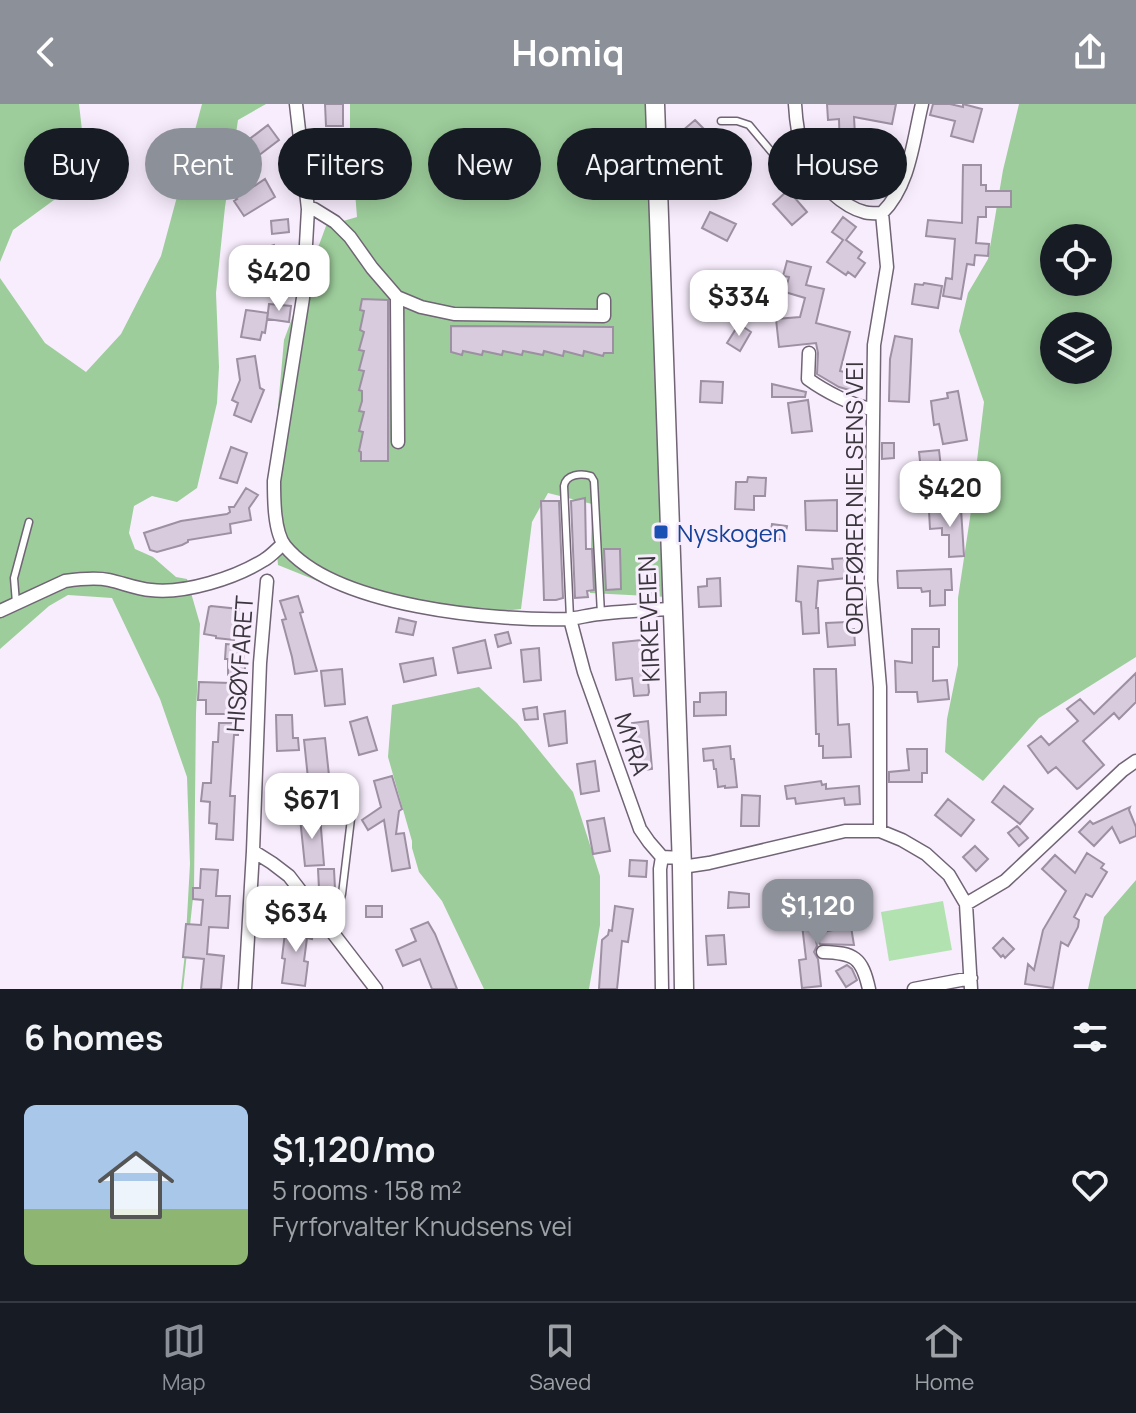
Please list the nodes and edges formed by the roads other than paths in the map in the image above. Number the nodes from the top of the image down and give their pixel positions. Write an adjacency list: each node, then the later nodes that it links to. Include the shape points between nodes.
1 (296, 104): 9 (street)
2 (655, 104): 20 (main road, KIRKEVEIEN)
3 (795, 104): 6 (street)
4 (922, 104): 10 (street, via 904,179)
5 (721, 121): 7 (lane, via 749,125)
6 (797, 128)
7 (768, 148)
8 (839, 200): 10 (street, via 863,212)
9 (308, 209): 11 (street, via 335,222); 17 (street, via 303,298 274,481 274,512)
10 (882, 213): 14 (street, ORDFØRER NIELSENS VEI, via 887,267 874,345)
11 (397, 297): 12 (street, via 454,314 544,316 604,316); 15 (street)
12 (604, 300)
13 (809, 353): 14 (street, via 808,379)
14 (873, 409): 26 (street, ORDFØRER NIELSENS VEI, via 871,581 880,687)
15 (398, 442)
16 (29, 522): 19 (lane, via 14,578)
17 (283, 544): 19 (street, via 236,573 178,591 76,579); 23 (street, via 333,581 402,604 468,615)
18 (267, 581): 27 (street, HISØYFARET)
19 (16, 603): 21 (street)
20 (672, 609): 22 (street); 29 (main road, KIRKEVEIEN)
21 (0, 611)
22 (601, 614): 23 (street); 23 (lane, via 594,481 587,475 570,476 564,486)
23 (570, 619): 28 (street, MYRA, via 630,804 640,829)
24 (1136, 761): 30 (street, via 1005,881)
25 (353, 802): 31 (lane, via 342,894)
26 (880, 831): 29 (street, via 845,831 709,863); 30 (street, via 926,854 949,875)
27 (253, 851): 31 (street, via 289,876); 34 (street, HISØYFARET)
28 (662, 857): 29 (street); 36 (street)
29 (682, 862): 37 (main road, KIRKEVEIEN)
30 (966, 904): 33 (street)
31 (332, 930): 35 (street)
32 (823, 952): 38 (street, via 850,955 865,971)
33 (971, 984): 39 (street)
34 (245, 989)
35 (376, 989)
36 (662, 989)
37 (684, 989)
38 (869, 989)
39 (914, 989)

